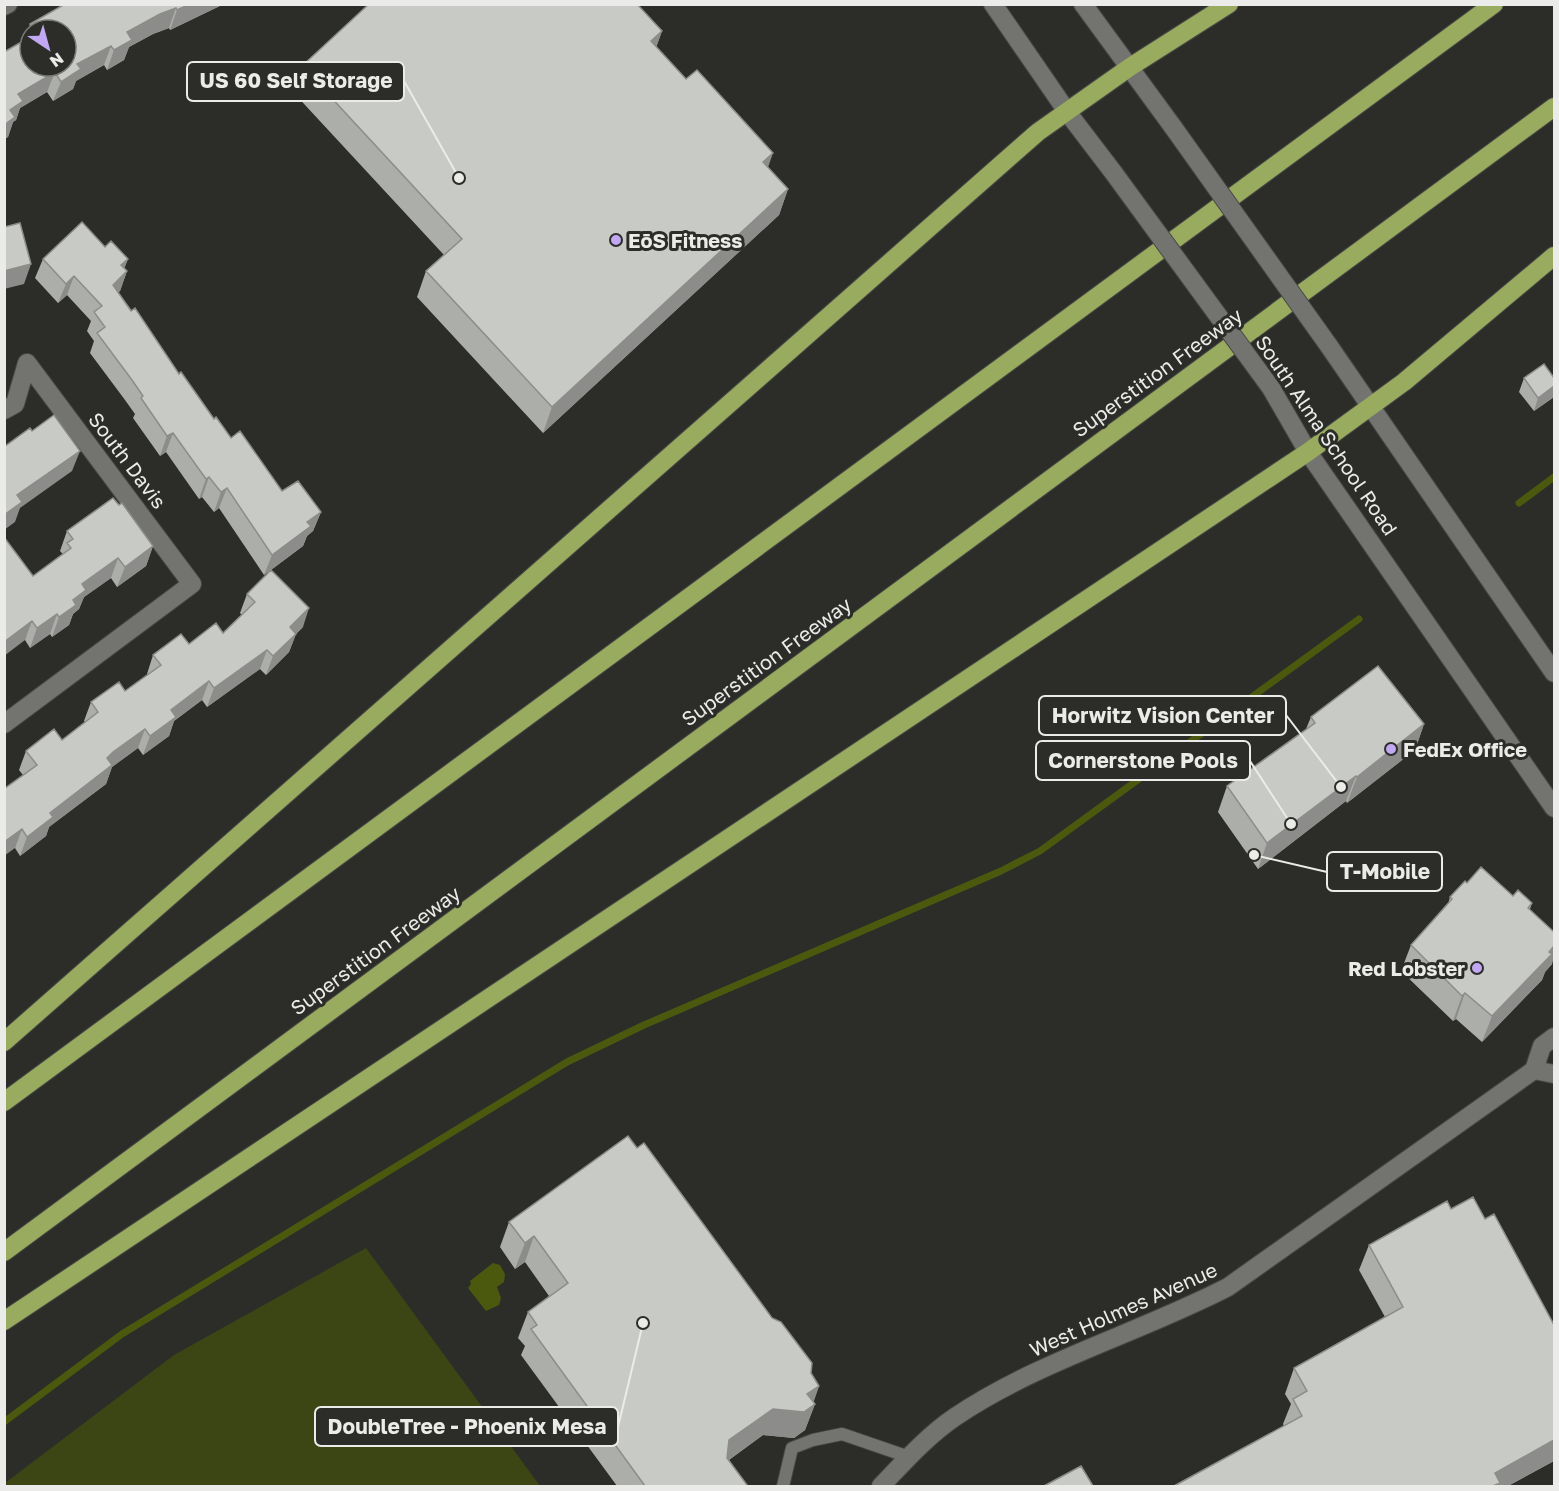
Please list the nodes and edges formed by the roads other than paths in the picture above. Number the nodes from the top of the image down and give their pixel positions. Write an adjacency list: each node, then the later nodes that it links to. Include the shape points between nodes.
1 (993, 4): 7 (main road, South Alma School Road)
2 (1083, 4): 5 (main road)
3 (1229, 4): 5 (highway)
4 (1494, 4): 19 (highway)
5 (1130, 67): 7 (highway); 9 (main road, bridge)
6 (1554, 107): 20 (highway, Superstition Freeway)
7 (1068, 114): 11 (main road, South Alma School Road, bridge, via 1271,388); 16 (highway, via 1038,132)
8 (1554, 256): 9 (highway, via 1404,382)
9 (1371, 404): 11 (highway); 12 (main road)
10 (4, 410): 13 (main road, South Davis, via 15,404 27,363 192,585)
11 (1308, 452): 14 (main road, South Alma School Road); 21 (highway)
12 (1554, 672)
13 (4, 724)
14 (1554, 808)
15 (1554, 1037): 17 (main road, via 1542,1046)
16 (4, 1042)
17 (1534, 1070): 18 (main road); 22 (main road, West Holmes Avenue, via 1228,1287 1016,1382 954,1418)
18 (1554, 1074)
19 (4, 1102)
20 (4, 1252)
21 (4, 1321)
22 (909, 1457): 23 (lane, via 842,1434 813,1440 792,1448); 24 (main road, West Holmes Avenue)
23 (783, 1486)
24 (881, 1486)

